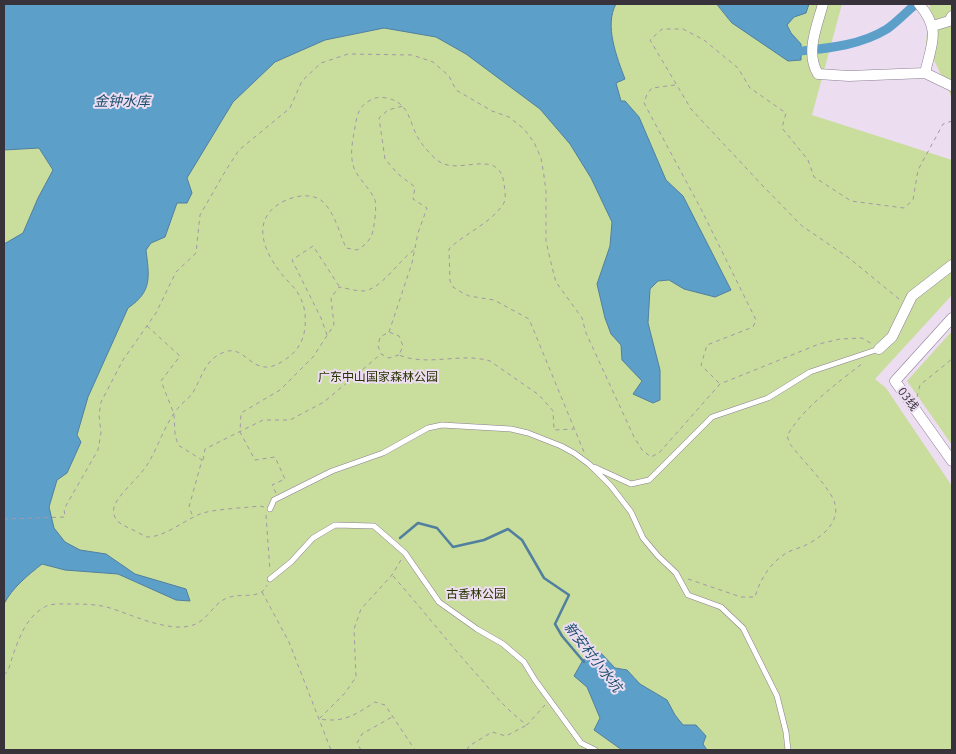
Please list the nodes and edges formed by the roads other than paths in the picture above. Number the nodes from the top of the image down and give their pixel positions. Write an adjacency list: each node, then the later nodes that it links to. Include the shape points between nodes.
1 (823, 4): 5 (street, via 812,39 812,60 818,74)
2 (922, 7): 4 (street)
3 (952, 16): 4 (street)
4 (933, 26): 5 (street)
5 (925, 73): 6 (street)
6 (952, 86)
7 (952, 265): 9 (street, via 912,296 892,336)
8 (952, 318): 10 (street, 03线, via 895,381)
9 (880, 349): 11 (lane, via 810,372 768,398 712,417 649,480 631,484)
10 (952, 461)
11 (589, 464): 12 (lane, via 561,446 528,433 442,425 428,428 383,453 325,474 274,500); 15 (lane, via 612,486 643,538 676,573 688,596 720,607 743,628 777,696)
12 (270, 509)
13 (270, 579): 14 (lane, via 313,538 336,525 374,526 405,552 439,602 503,644 524,662 581,743)
14 (594, 750)
15 (788, 750)

